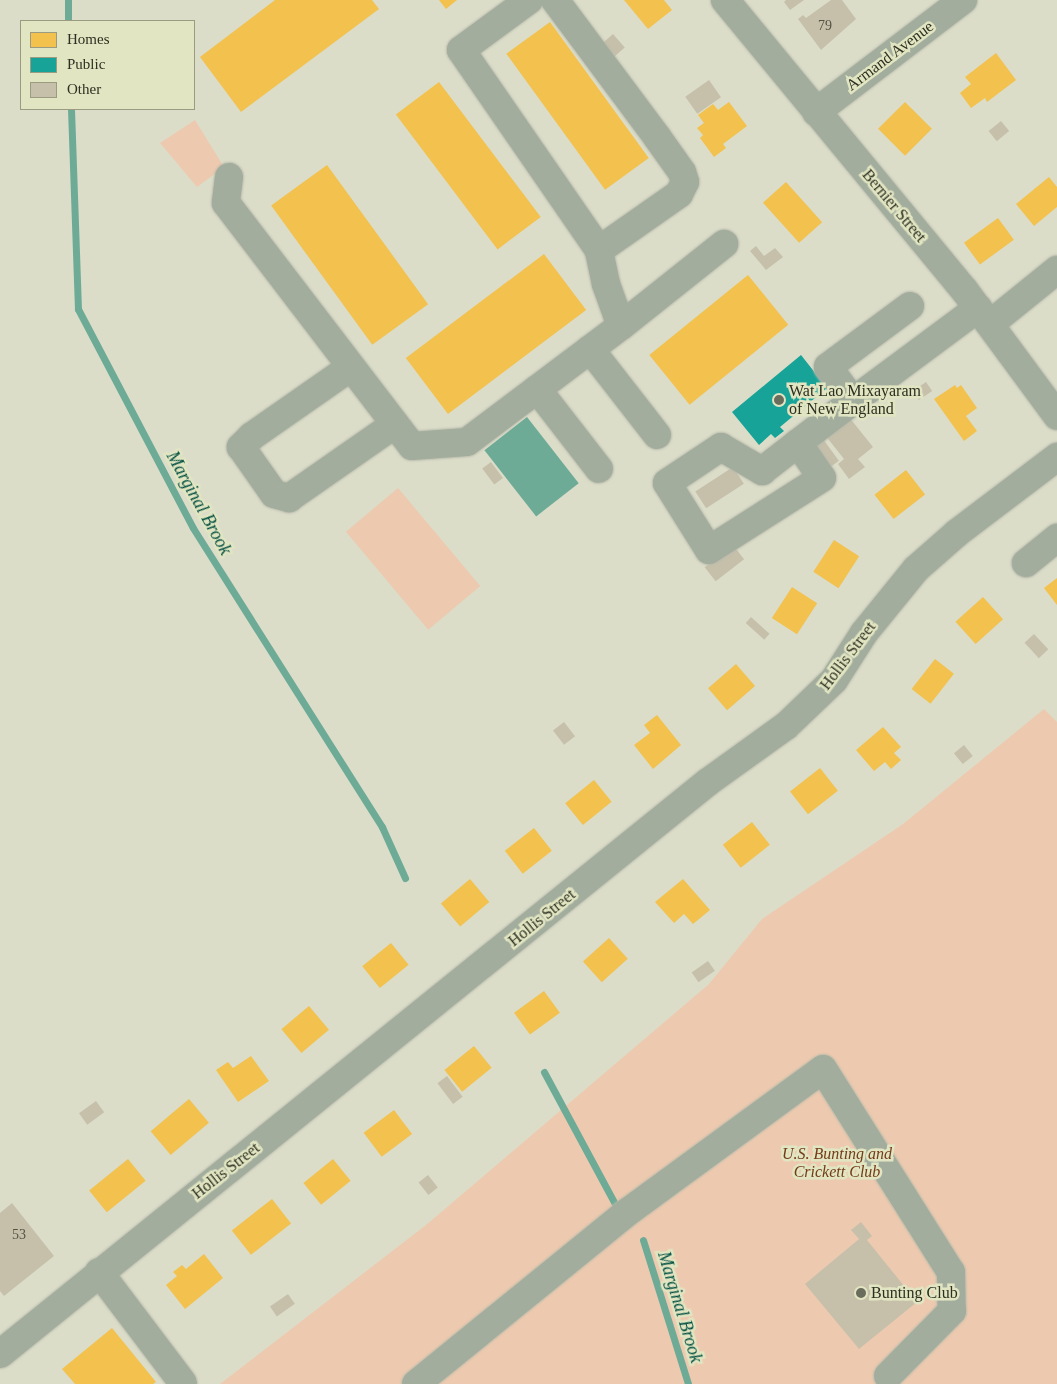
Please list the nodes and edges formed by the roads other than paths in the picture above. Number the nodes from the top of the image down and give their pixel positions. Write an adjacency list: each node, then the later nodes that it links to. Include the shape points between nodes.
1 (529, 0): 8 (street, via 461,50)
2 (555, 0): 8 (street, via 657,136 682,172 685,182 679,194)
3 (725, 0): 5 (street, Bernier Street)
4 (963, 0): 5 (street, Armand Avenue)
5 (816, 112): 11 (street, Bernier Street)
6 (229, 177): 14 (street, via 226,203)
7 (724, 244): 12 (street)
8 (599, 250): 12 (street, via 606,284)
9 (1057, 270): 11 (street)
10 (910, 306): 16 (street, via 828,367)
11 (984, 316): 16 (street); 17 (street, Bernier Street)
12 (621, 326): 13 (street)
13 (590, 349): 15 (street); 19 (street)
14 (351, 367): 18 (street); 18 (street, via 252,436 242,447 274,494 289,498)
15 (537, 389): 18 (street, via 466,442 412,446); 22 (street)
16 (853, 401): 20 (street)
17 (1057, 416)
18 (395, 424)
19 (657, 435)
20 (798, 443): 20 (street, via 762,471 721,447 667,483 709,550 822,478)
21 (1057, 457): 25 (street, Hollis Street, via 957,533 916,569 864,633 834,680 786,726 708,782)
22 (599, 469)
23 (1057, 538): 24 (street)
24 (1026, 563)
25 (99, 1272): 26 (street, Hollis Street); 28 (street)
26 (0, 1354)
27 (888, 1376): 29 (street, via 952,1311 951,1272 823,1069 628,1211)
28 (184, 1383)
29 (416, 1384)

